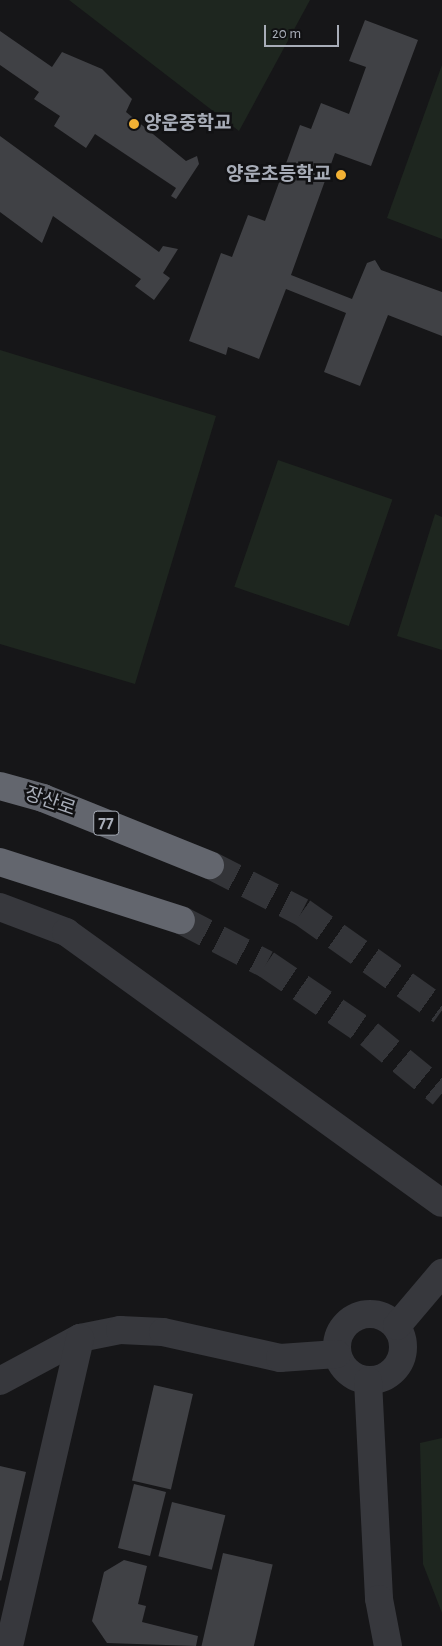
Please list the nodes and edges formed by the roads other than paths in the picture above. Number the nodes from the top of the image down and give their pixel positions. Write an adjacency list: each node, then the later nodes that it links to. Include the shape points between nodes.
1 (0, 786): 3 (highway, 장산로 / 77, via 43,798)
2 (0, 862): 5 (highway)
3 (210, 865)
4 (0, 906): 6 (street, via 66,932)
5 (181, 920)
6 (442, 1203)
7 (442, 1273): 8 (street)
8 (397, 1326): 10 (street, via 378,1314 356,1316 339,1332); 12 (street, via 403,1348 401,1358 388,1375)
9 (80, 1338): 10 (street, via 120,1330 163,1332 280,1358); 11 (street); 13 (street)
10 (336, 1354): 12 (street, via 348,1373)
11 (0, 1381)
12 (368, 1381): 14 (street, via 379,1599)
13 (10, 1646)
14 (388, 1646)

